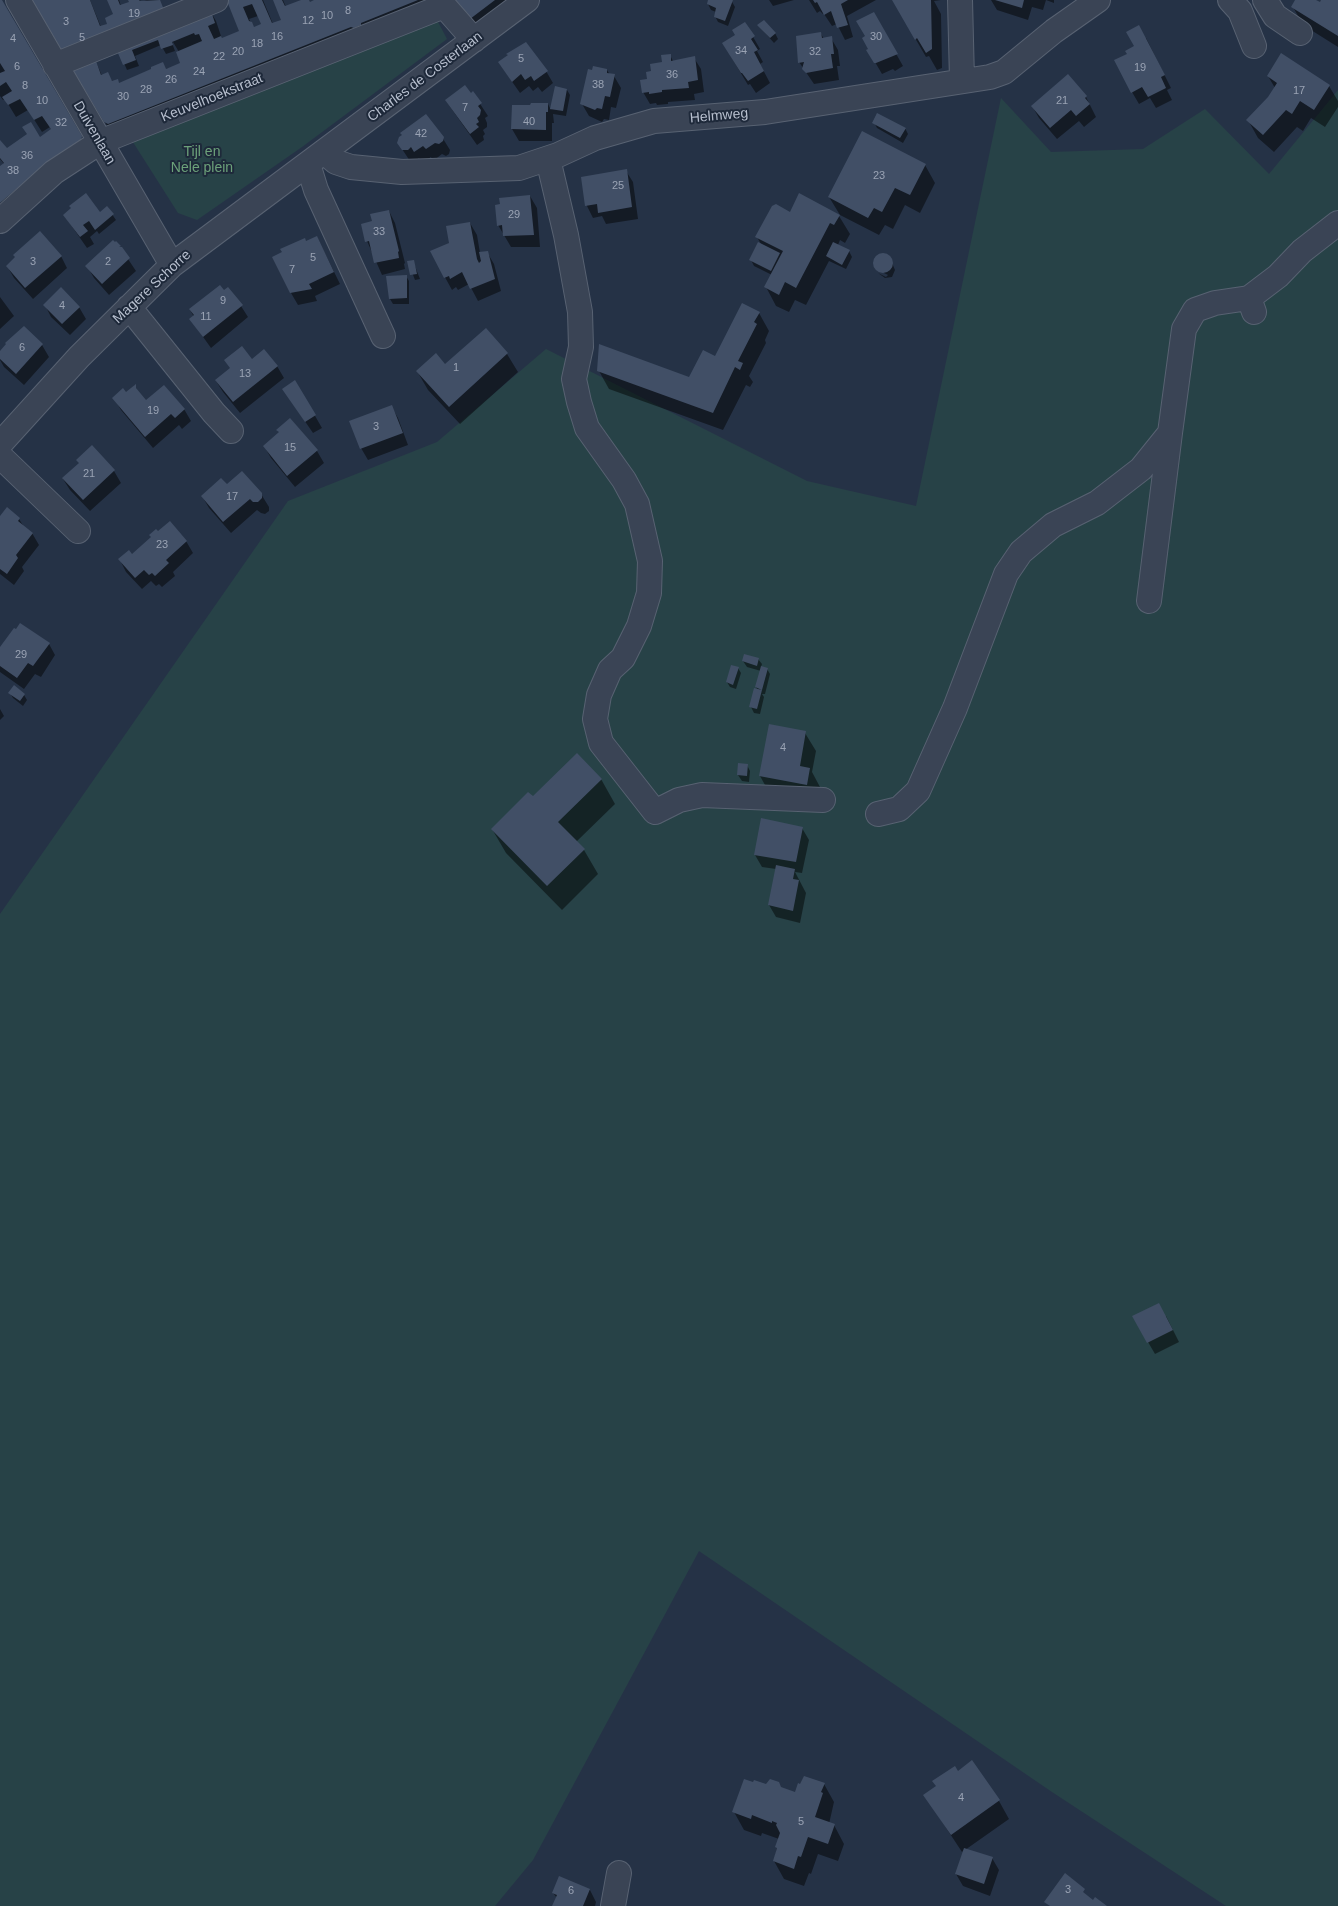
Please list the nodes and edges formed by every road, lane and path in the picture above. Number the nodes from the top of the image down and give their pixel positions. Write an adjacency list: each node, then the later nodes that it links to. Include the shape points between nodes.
1 (18, 0): 12 (street, Duivenlaan)
2 (216, 0): 12 (street)
3 (527, 0): 10 (street, Charles de Costerlaan)
4 (960, 0): 13 (street)
5 (1098, 0): 13 (street, Helmweg, via 1004,72)
6 (1230, 0): 11 (street, via 1240,11)
7 (1265, 0): 9 (street, via 1275,16)
8 (441, 3): 10 (street); 14 (street, Keuvelhoekstraat)
9 (1300, 33)
10 (474, 40): 15 (street, Charles de Costerlaan)
11 (1254, 46)
12 (56, 65): 14 (street, Duivenlaan)
13 (962, 80): 16 (street, Helmweg, via 765,112 654,121 595,138)
14 (100, 142): 17 (street, Keuvelhoekstraat, via 54,172); 19 (street, Duivenlaan)
15 (316, 158): 16 (street, Helmweg, via 351,168 402,172 519,168); 19 (street, Magere Schorre); 21 (street, via 316,190)
16 (548, 158): 28 (street, via 580,312 581,347 574,379 579,402 588,428 624,480 636,504 650,561 649,593 639,626 623,658 610,670 599,695 596,719 601,743 655,812 679,800 702,795)
17 (0, 221)
18 (1338, 223): 23 (street, via 1302,250 1251,305 1215,303 1195,310 1184,329)
19 (172, 265): 20 (street, Magere Schorre)
20 (129, 307): 22 (street); 24 (street, Magere Schorre)
21 (383, 336)
22 (232, 431)
23 (1170, 433): 27 (street); 29 (street, via 1141,468 1097,503 1053,525 1021,552 1006,574 959,700 918,791 899,809)
24 (0, 444)
25 (0, 456): 26 (street)
26 (78, 531)
27 (1149, 601)
28 (822, 800)
29 (878, 814)
30 (619, 1873): 31 (street)
31 (613, 1906)

